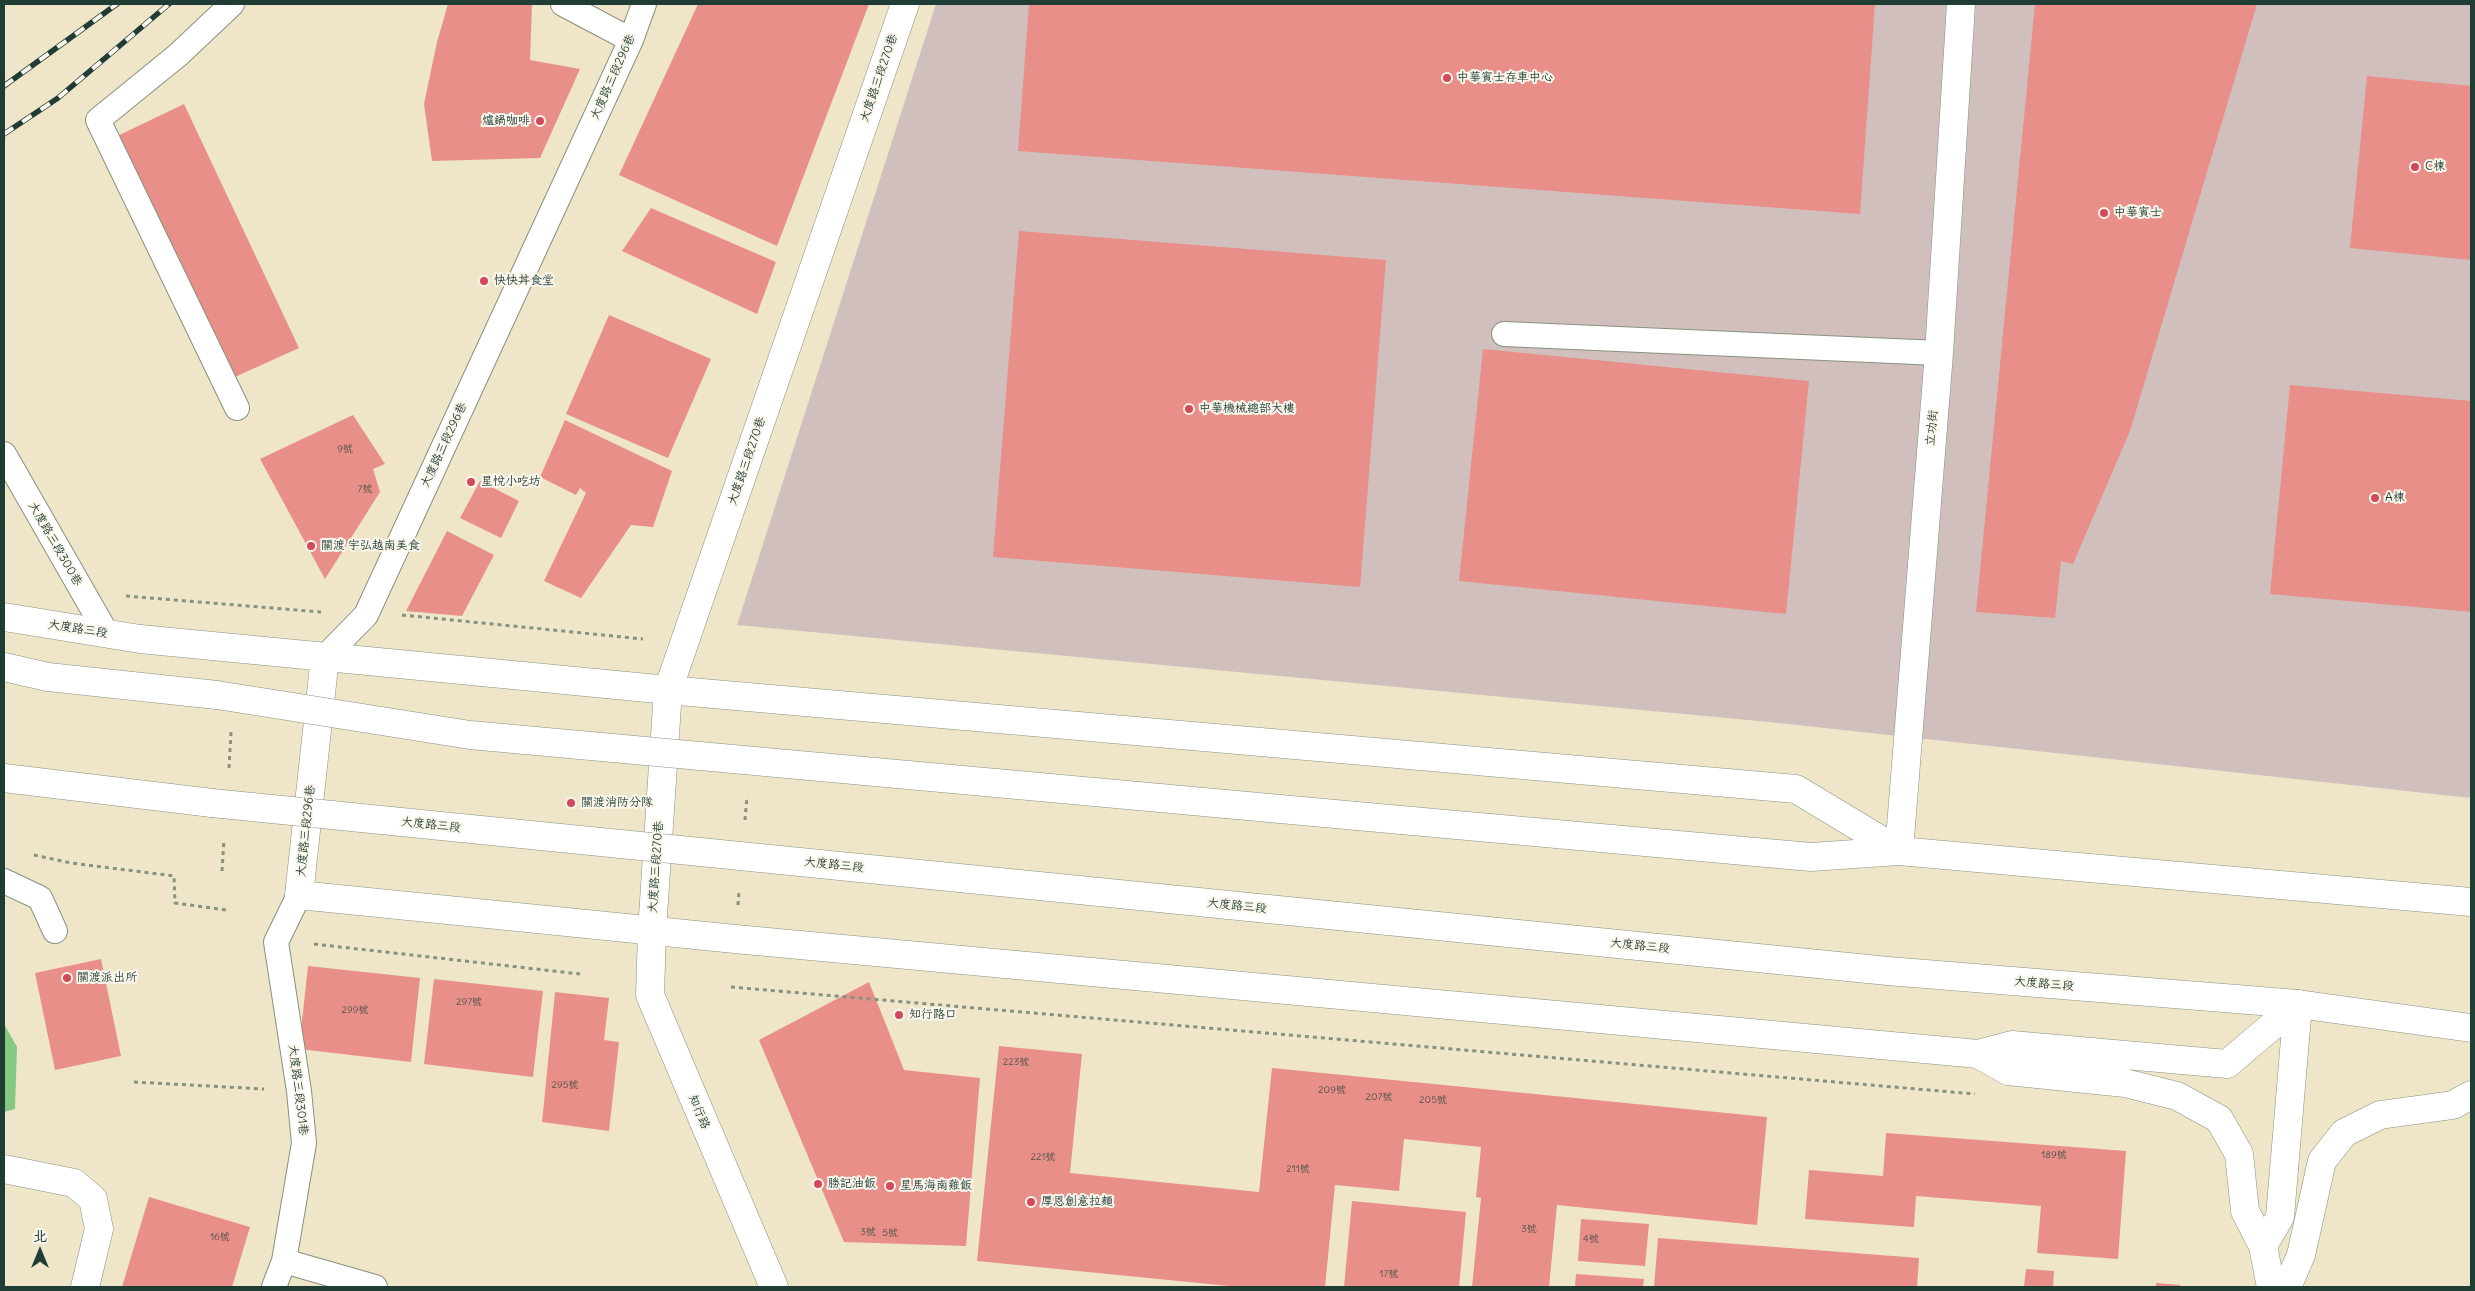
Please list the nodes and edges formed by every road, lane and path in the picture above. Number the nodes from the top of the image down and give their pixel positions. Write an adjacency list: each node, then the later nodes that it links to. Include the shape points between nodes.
1 (232, 4): 9 (lane, via 178,55 98,120)
2 (564, 4): 6 (lane)
3 (644, 4): 6 (lane, 大度路三段296巷)
4 (905, 4): 19 (street, 大度路三段270巷)
5 (1961, 4): 8 (street, 立功街)
6 (630, 40): 17 (lane, 大度路三段296巷, via 366,615)
7 (1504, 334): 8 (lane)
8 (1939, 353): 23 (street, 立功街)
9 (237, 408)
10 (4, 454): 15 (lane, 大度路三段300巷)
11 (118, 596): 12 (path)
12 (324, 612)
13 (398, 615): 16 (path)
14 (4, 617): 15 (street, 大度路三段)
15 (107, 634): 17 (street, 大度路三段)
16 (643, 639)
17 (325, 657): 19 (street, 大度路三段); 27 (street, 大度路三段296巷)
18 (4, 667): 23 (street, 大度路三段, bridge, via 48,677 218,694 470,736 1811,857)
19 (668, 690): 23 (street, 大度路三段, via 1796,789); 32 (street, 大度路三段270巷)
20 (5, 784): 36 (street, 大度路三段, bridge, via 1888,971)
21 (748, 786): 22 (path)
22 (744, 826)
23 (1899, 852): 28 (street, 大度路三段)
24 (32, 855): 30 (path, via 174,876 175,903)
25 (4, 882): 31 (lane, via 40,898)
26 (740, 886): 29 (path)
27 (299, 895): 32 (street); 40 (lane, 大度路三段301巷, via 276,942)
28 (2471, 902)
29 (738, 905)
30 (226, 910)
31 (55, 931)
32 (652, 931): 38 (street); 49 (street, 知行路, via 650,995)
33 (314, 944): 34 (path)
34 (580, 974)
35 (730, 987): 41 (path)
36 (2298, 1004): 37 (street, 大度路三段); 38 (street, via 2228,1064 2012,1045); 44 (street, via 2280,1217)
37 (2471, 1028)
38 (1978, 1054): 44 (street, via 2008,1071 2125,1083 2177,1096 2219,1119 2239,1154 2246,1211)
39 (134, 1082): 40 (path)
40 (300, 1091): 45 (lane, 大度路三段301巷, via 304,1143)
41 (1977, 1094)
42 (2471, 1094): 51 (street, via 2453,1105 2380,1116 2344,1133 2322,1160 2301,1255)
43 (4, 1169): 46 (street, via 74,1183 93,1199 99,1229)
44 (2263, 1246): 50 (street)
45 (284, 1261): 47 (lane, 大度路三段301巷); 48 (lane)
46 (85, 1287)
47 (274, 1287)
48 (374, 1287)
49 (774, 1287)
50 (2271, 1287)
51 (2287, 1287)

